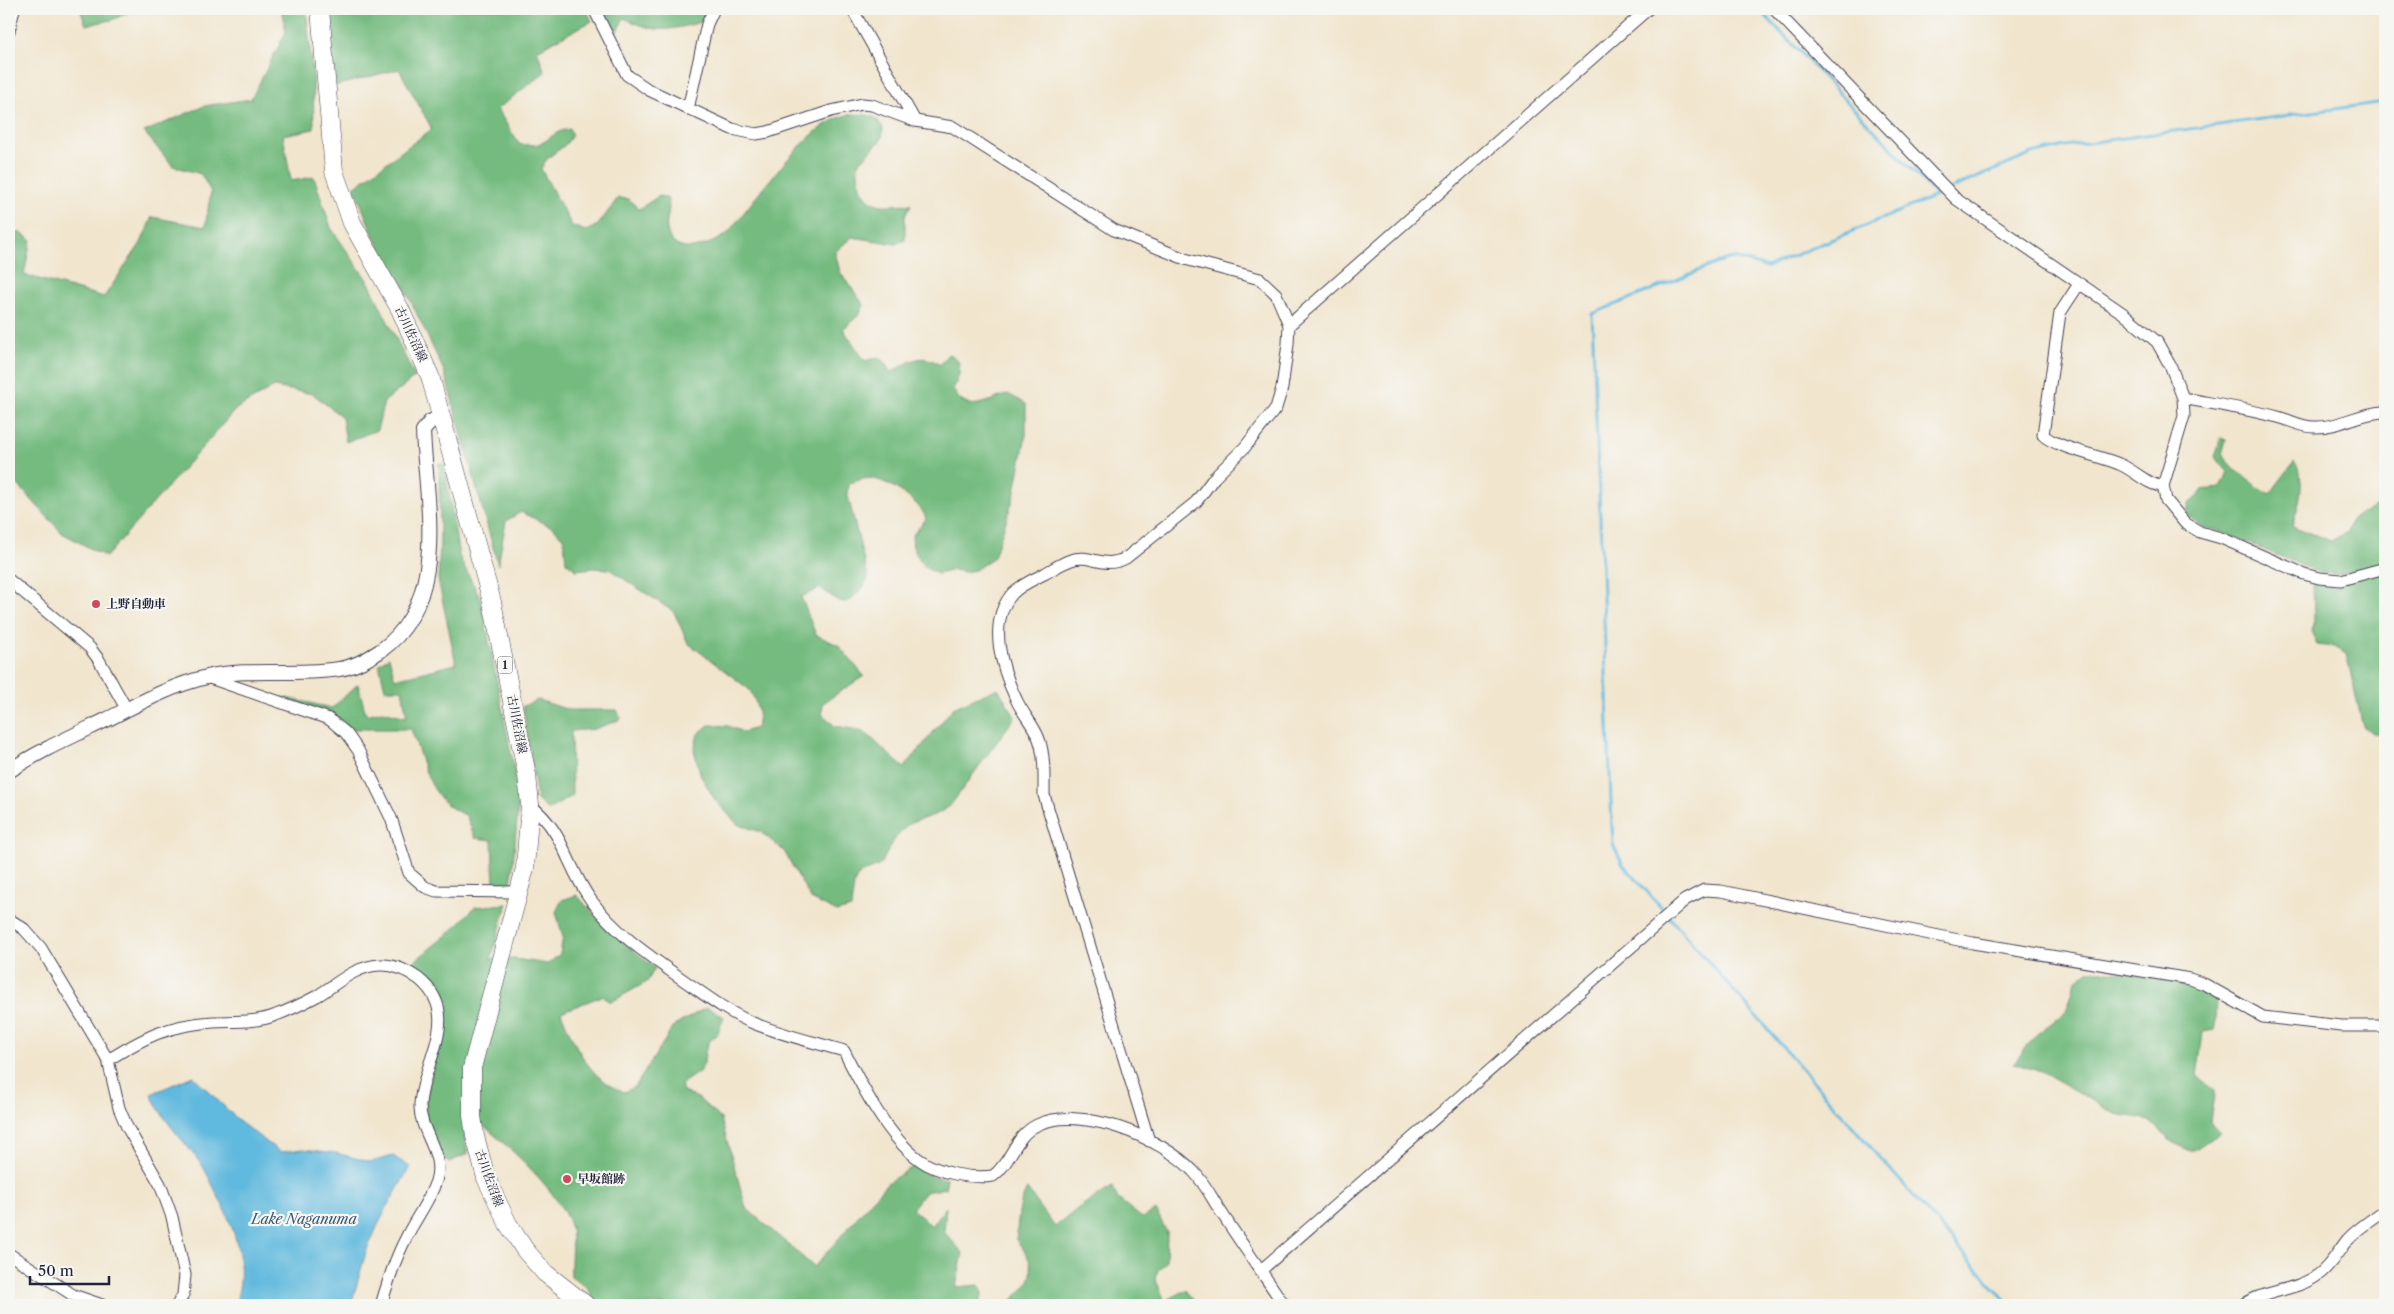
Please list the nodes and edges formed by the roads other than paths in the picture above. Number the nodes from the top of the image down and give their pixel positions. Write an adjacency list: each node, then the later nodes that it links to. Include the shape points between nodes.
1 (14, 9): 8 (street)
2 (320, 9): 15 (main road, 古川佐沼線 / 1, via 331,150 341,196 368,254 413,335)
3 (594, 9): 9 (street, via 627,75)
4 (714, 9): 9 (street, via 707,24)
5 (852, 9): 10 (street)
6 (1648, 9): 12 (street)
7 (1774, 9): 11 (street, via 1956,199)
8 (9, 31)
9 (688, 109): 10 (street, via 732,129 756,134 862,104)
10 (915, 120): 12 (street, via 953,127 1121,233 1185,259 1260,279 1276,294)
11 (2079, 284): 13 (street, via 2124,314 2157,342 2168,359); 16 (street, via 2060,313 2043,435 2062,446 2121,465 2156,486)
12 (1289, 325): 27 (street, via 1282,388 1276,408 1196,502 1116,564 1082,558 1071,560 1018,588 1011,595 1001,618 1000,655 1016,701 1038,737 1044,795)
13 (2183, 398): 14 (street, via 2316,427 2329,426 2370,412); 16 (street, via 2184,416)
14 (2385, 412)
15 (442, 416): 19 (street, via 430,422 423,431 429,557 419,602 401,632 374,655 342,669); 22 (main road, 古川佐沼線 / 1, via 492,602)
16 (2163, 486): 17 (street, via 2166,500 2176,514 2200,532 2304,574 2341,580)
17 (2385, 568)
18 (9, 580): 20 (street, via 90,648)
19 (207, 677): 20 (street); 23 (street, via 329,719 346,733 358,750 391,818 409,873 425,888 436,891)
20 (127, 710): 21 (street)
21 (9, 771)
22 (530, 805): 23 (main road, 古川佐沼線 / 1, via 528,846); 27 (street, via 558,835 581,886 614,928 729,1011 754,1023 844,1051 895,1136 922,1162 940,1170 993,1176 1027,1131 1056,1120 1101,1122)
23 (520, 892): 34 (main road, 古川佐沼線 / 1, via 472,1068 475,1136 486,1178 516,1237 545,1273)
24 (9, 919): 26 (street, via 24,929 41,948)
25 (2385, 1026): 30 (street, via 2341,1026 2263,1017 2190,979 1973,943 1704,890 1693,894 1669,914)
26 (108, 1060): 32 (street, via 119,1108 160,1184 172,1217 185,1274 183,1295); 33 (street, via 135,1042 168,1028 268,1018 292,1009 346,976 370,966 392,966 422,982 436,1001 441,1022 420,1107 437,1155 437,1175 430,1195 406,1237)
27 (1149, 1141): 30 (street, via 1172,1154 1198,1176)
28 (2385, 1210): 36 (street, via 2349,1238 2318,1275)
29 (9, 1254): 31 (street, via 68,1292)
30 (1260, 1271): 35 (street)
31 (102, 1305)
32 (177, 1305)
33 (381, 1305)
34 (586, 1305)
35 (1286, 1305)
36 (2242, 1305)

